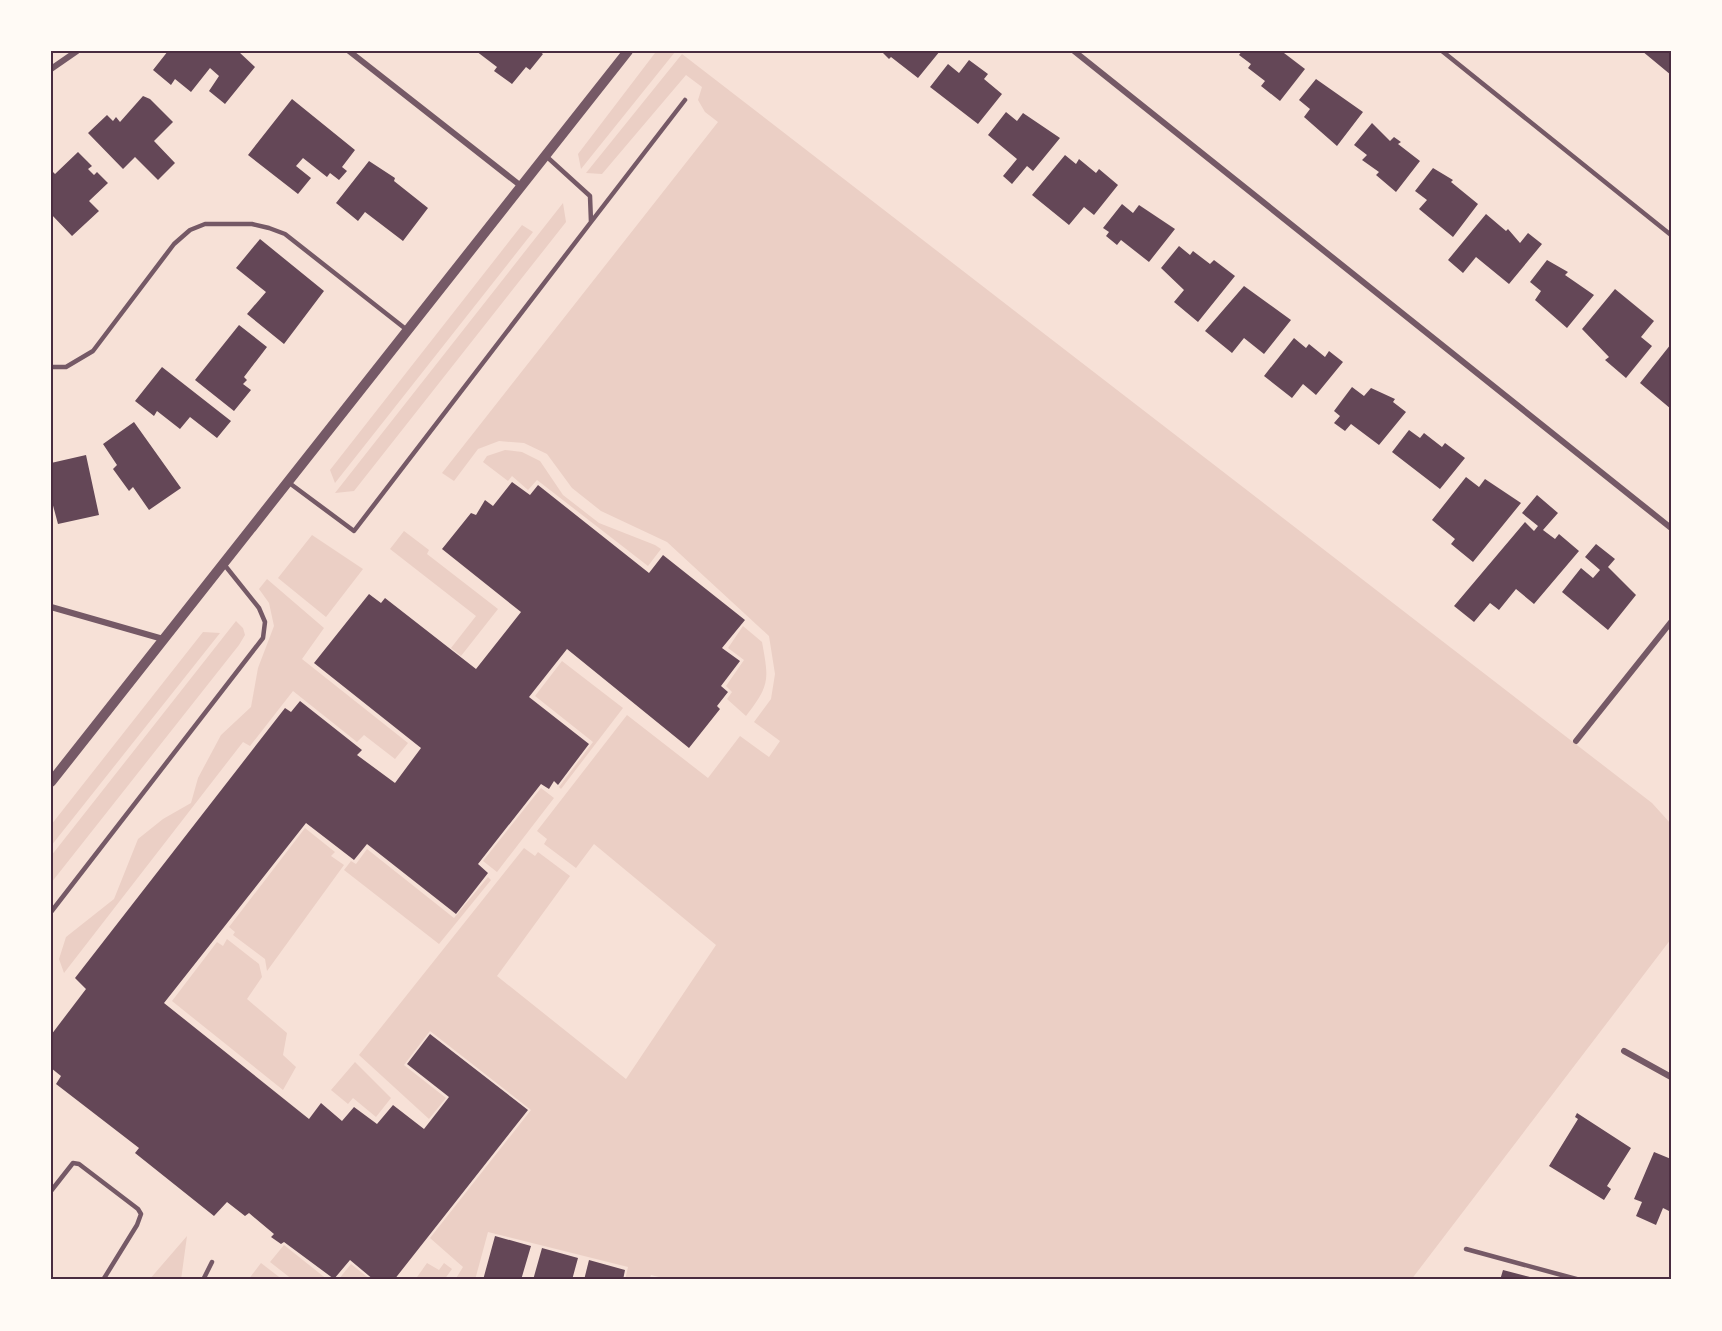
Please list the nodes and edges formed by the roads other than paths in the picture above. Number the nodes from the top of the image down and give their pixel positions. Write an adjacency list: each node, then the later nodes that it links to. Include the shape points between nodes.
1 (77, 51): 6 (street)
2 (349, 51): 9 (street)
3 (628, 51): 8 (street)
4 (1074, 51): 15 (street)
5 (1442, 51): 11 (lane)
6 (51, 69)
7 (685, 100): 10 (lane)
8 (546, 156): 9 (street); 10 (lane, via 590,196)
9 (521, 186): 12 (street)
10 (591, 222): 14 (lane, via 354,531)
11 (1671, 235)
12 (407, 330): 13 (lane, via 285,234 252,224 205,224 190,230 174,244 93,351 66,367); 14 (street)
13 (51, 367)
14 (288, 482): 16 (street)
15 (1671, 528)
16 (223, 563): 19 (street); 22 (lane, via 259,608 265,622 263,639)
17 (51, 607): 19 (street)
18 (1671, 622): 20 (street)
19 (163, 639): 21 (street)
20 (1576, 741)
21 (51, 782)
22 (51, 912)
23 (1624, 1050): 24 (street)
24 (1671, 1077)
25 (51, 1191): 28 (lane, via 73,1163 79,1164 141,1214)
26 (1466, 1249): 30 (lane)
27 (212, 1262): 29 (lane)
28 (103, 1280)
29 (203, 1280)
30 (1580, 1280)

